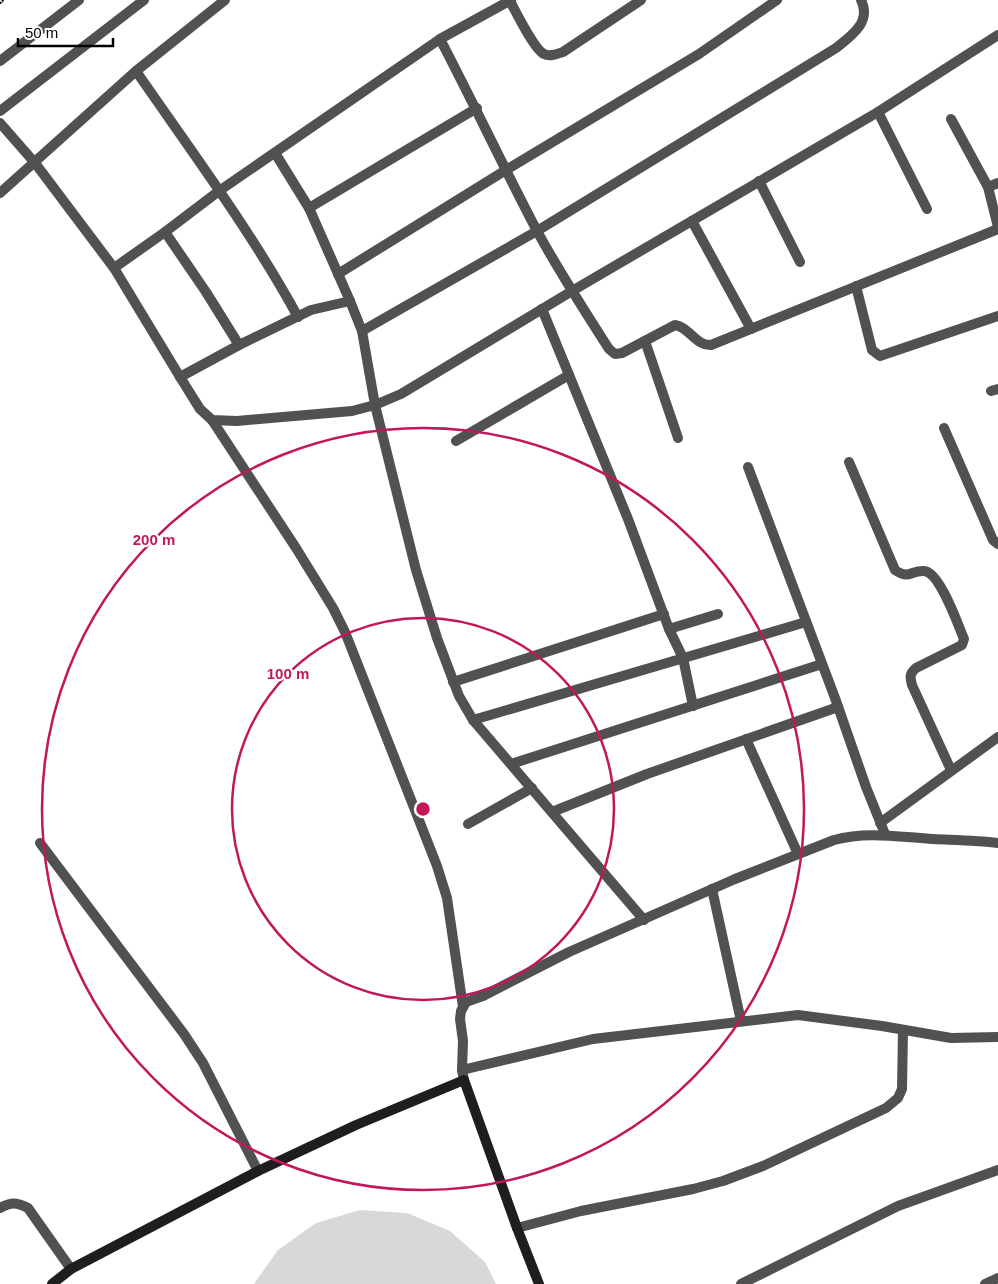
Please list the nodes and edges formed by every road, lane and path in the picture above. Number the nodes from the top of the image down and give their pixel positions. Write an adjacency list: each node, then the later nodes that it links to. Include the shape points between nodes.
1 (79, 0): 10 (street)
2 (144, 0): 13 (street)
3 (224, 0): 11 (street)
4 (510, 0): 5 (street, via 536,47 552,56); 9 (street)
5 (641, 0)
6 (777, 0): 19 (street, via 699,54)
7 (866, 2): 28 (street, via 862,23 836,48)
8 (998, 35): 14 (street)
9 (440, 39): 12 (street); 17 (street)
10 (0, 61)
11 (136, 71): 18 (street); 22 (street)
12 (477, 108): 19 (street); 24 (street)
13 (0, 111)
14 (878, 112): 20 (street); 25 (street)
15 (951, 119): 21 (street)
16 (0, 123): 18 (street)
17 (275, 153): 22 (street); 24 (street)
18 (35, 162): 23 (street); 31 (street)
19 (506, 170): 28 (street); 32 (street)
20 (759, 181): 26 (street); 30 (street)
21 (993, 185): 27 (street)
22 (219, 191): 29 (street); 38 (street)
23 (0, 193)
24 (309, 208): 32 (street)
25 (927, 209)
26 (692, 221): 34 (street); 39 (street)
27 (998, 228): 33 (street)
28 (537, 231): 34 (street); 40 (street)
29 (165, 232): 31 (street); 42 (street)
30 (800, 262)
31 (114, 268): 44 (street)
32 (338, 274): 35 (street)
33 (856, 286): 37 (street, via 872,350 880,356); 39 (street)
34 (572, 291): 36 (street); 41 (street, via 612,352 622,353)
35 (350, 301): 38 (street, via 311,310); 40 (street)
36 (542, 309): 43 (street); 45 (street, via 401,394)
37 (998, 316)
38 (298, 317): 42 (street)
39 (751, 329): 41 (street, via 706,345 675,325)
40 (362, 331): 45 (street)
41 (645, 340): 48 (street)
42 (239, 346): 44 (street)
43 (569, 375): 49 (street); 53 (street)
44 (180, 377): 46 (street, via 200,409)
45 (375, 405): 46 (street, via 343,412 237,421); 59 (street, via 416,570)
46 (212, 420): 77 (street, via 316,579 345,632 437,866 447,898)
47 (944, 428): 52 (street, via 993,540)
48 (678, 438)
49 (456, 441)
50 (849, 462): 66 (street, via 895,570 903,575 922,570 933,575 964,639 962,645 916,668 910,676)
51 (748, 467): 55 (street)
52 (998, 544)
53 (664, 614): 56 (street); 59 (street)
54 (718, 614): 56 (street)
55 (806, 622): 57 (street); 58 (street)
56 (669, 629): 57 (street)
57 (683, 658): 60 (street); 62 (street)
58 (822, 664): 60 (street); 61 (street)
59 (454, 682): 62 (street)
60 (693, 706): 65 (street)
61 (838, 707): 64 (street); 69 (street)
62 (473, 720): 65 (street)
63 (998, 737): 66 (street)
64 (746, 739): 68 (street); 74 (street)
65 (511, 764): 67 (street)
66 (951, 770): 69 (street)
67 (532, 788): 68 (street); 70 (street)
68 (552, 812): 76 (street)
69 (880, 823): 71 (street)
70 (468, 824)
71 (885, 834): 73 (street); 74 (street, via 848,836)
72 (40, 843): 83 (street, via 198,1056)
73 (998, 843)
74 (798, 854): 75 (street)
75 (712, 889): 76 (street); 78 (street)
76 (644, 920): 77 (street, via 569,952)
77 (463, 1006): 81 (street, via 460,1019)
78 (742, 1021): 79 (street, via 798,1015); 81 (street, via 593,1039)
79 (903, 1030): 80 (street, via 950,1038); 85 (street, via 902,1089 898,1098 886,1108 763,1166 723,1181 580,1211)
80 (998, 1037)
81 (463, 1075): 83 (street); 85 (street)
82 (998, 1170): 90 (street, via 898,1206)
83 (258, 1171): 86 (street)
84 (0, 1208): 86 (street, via 18,1203 28,1208)
85 (517, 1228): 89 (street)
86 (72, 1269): 88 (street)
87 (998, 1278): 91 (street)
88 (52, 1284)
89 (539, 1284)
90 (741, 1284)
91 (986, 1284)

